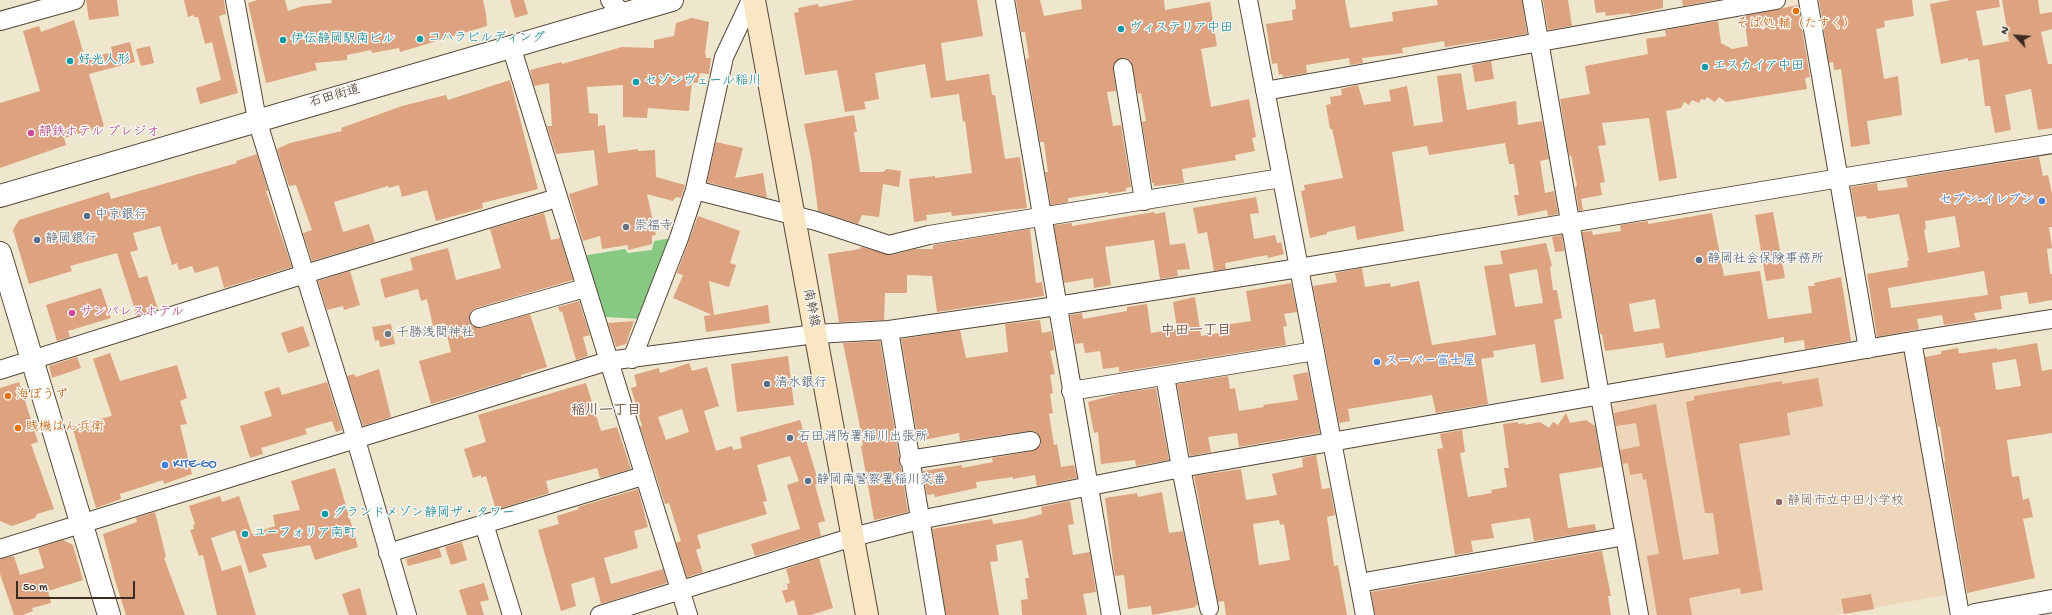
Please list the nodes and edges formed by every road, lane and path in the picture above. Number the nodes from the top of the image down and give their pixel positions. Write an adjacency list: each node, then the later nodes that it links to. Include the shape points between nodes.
1 (75, 0): 12 (street)
2 (235, 0): 17 (street)
3 (672, 0): 11 (street, 石田街道)
4 (750, 0): 21 (street, via 724,57)
5 (754, 0): 25 (main road, 南幹線)
6 (1005, 0): 26 (street)
7 (1248, 0): 16 (street)
8 (1532, 0): 13 (street)
9 (1776, 0): 13 (street)
10 (1808, 0): 20 (street)
11 (617, 7): 14 (street, 石田街道)
12 (0, 21)
13 (1540, 43): 16 (street); 27 (street)
14 (511, 46): 17 (street, 石田街道); 23 (street)
15 (1123, 68): 24 (street)
16 (1264, 91): 19 (street)
17 (257, 120): 22 (street, 石田街道); 30 (street)
18 (2052, 144): 20 (street)
19 (1281, 178): 24 (street); 29 (street)
20 (1840, 178): 27 (street); 38 (street)
21 (694, 190): 25 (street); 40 (street, via 679,238)
22 (0, 196)
23 (557, 198): 30 (street); 31 (street)
24 (1144, 200): 26 (street)
25 (792, 214): 26 (street, via 889,245 929,235); 36 (main road, 南幹線)
26 (1042, 216): 32 (street)
27 (1570, 224): 29 (street); 46 (street)
28 (0, 253): 41 (street)
29 (1299, 268): 32 (street); 39 (street)
30 (305, 274): 41 (street); 47 (street)
31 (585, 288): 33 (street); 42 (street)
32 (1057, 306): 35 (street); 45 (street)
33 (479, 318)
34 (2052, 319): 37 (street)
35 (889, 330): 36 (street); 50 (street)
36 (816, 334): 40 (street); 57 (main road, 南幹線)
37 (1912, 341): 38 (street); 75 (street)
38 (1868, 349): 46 (street)
39 (1315, 351): 44 (street); 49 (street)
40 (632, 359): 42 (street)
41 (32, 360): 43 (street); 55 (street)
42 (608, 361): 47 (street); 52 (street)
43 (0, 370)
44 (1166, 376): 45 (street); 51 (street)
45 (1071, 390): 53 (street)
46 (1600, 396): 49 (street); 58 (street)
47 (356, 438): 55 (street); 60 (street)
48 (1031, 442): 50 (street)
49 (1333, 443): 51 (street); 61 (street)
50 (909, 460): 54 (street)
51 (1181, 468): 53 (street); 64 (street)
52 (643, 476): 56 (street); 62 (street)
53 (1088, 488): 54 (street); 72 (street)
54 (919, 520): 57 (street); 71 (street)
55 (81, 524): 59 (street); 65 (street)
56 (484, 524): 60 (street); 67 (street)
57 (853, 536): 62 (street); 70 (main road, 南幹線)
58 (1625, 536): 61 (street); 74 (street)
59 (0, 549)
60 (388, 553): 66 (street)
61 (1359, 583): 73 (street)
62 (680, 590): 68 (street); 69 (street)
63 (2052, 601): 76 (street)
64 (1209, 608)
65 (109, 615)
66 (407, 615)
67 (512, 615)
68 (600, 615)
69 (688, 615)
70 (867, 615)
71 (936, 615)
72 (1111, 615)
73 (1365, 615)
74 (1639, 615)
75 (1960, 615)
76 (1974, 615)

